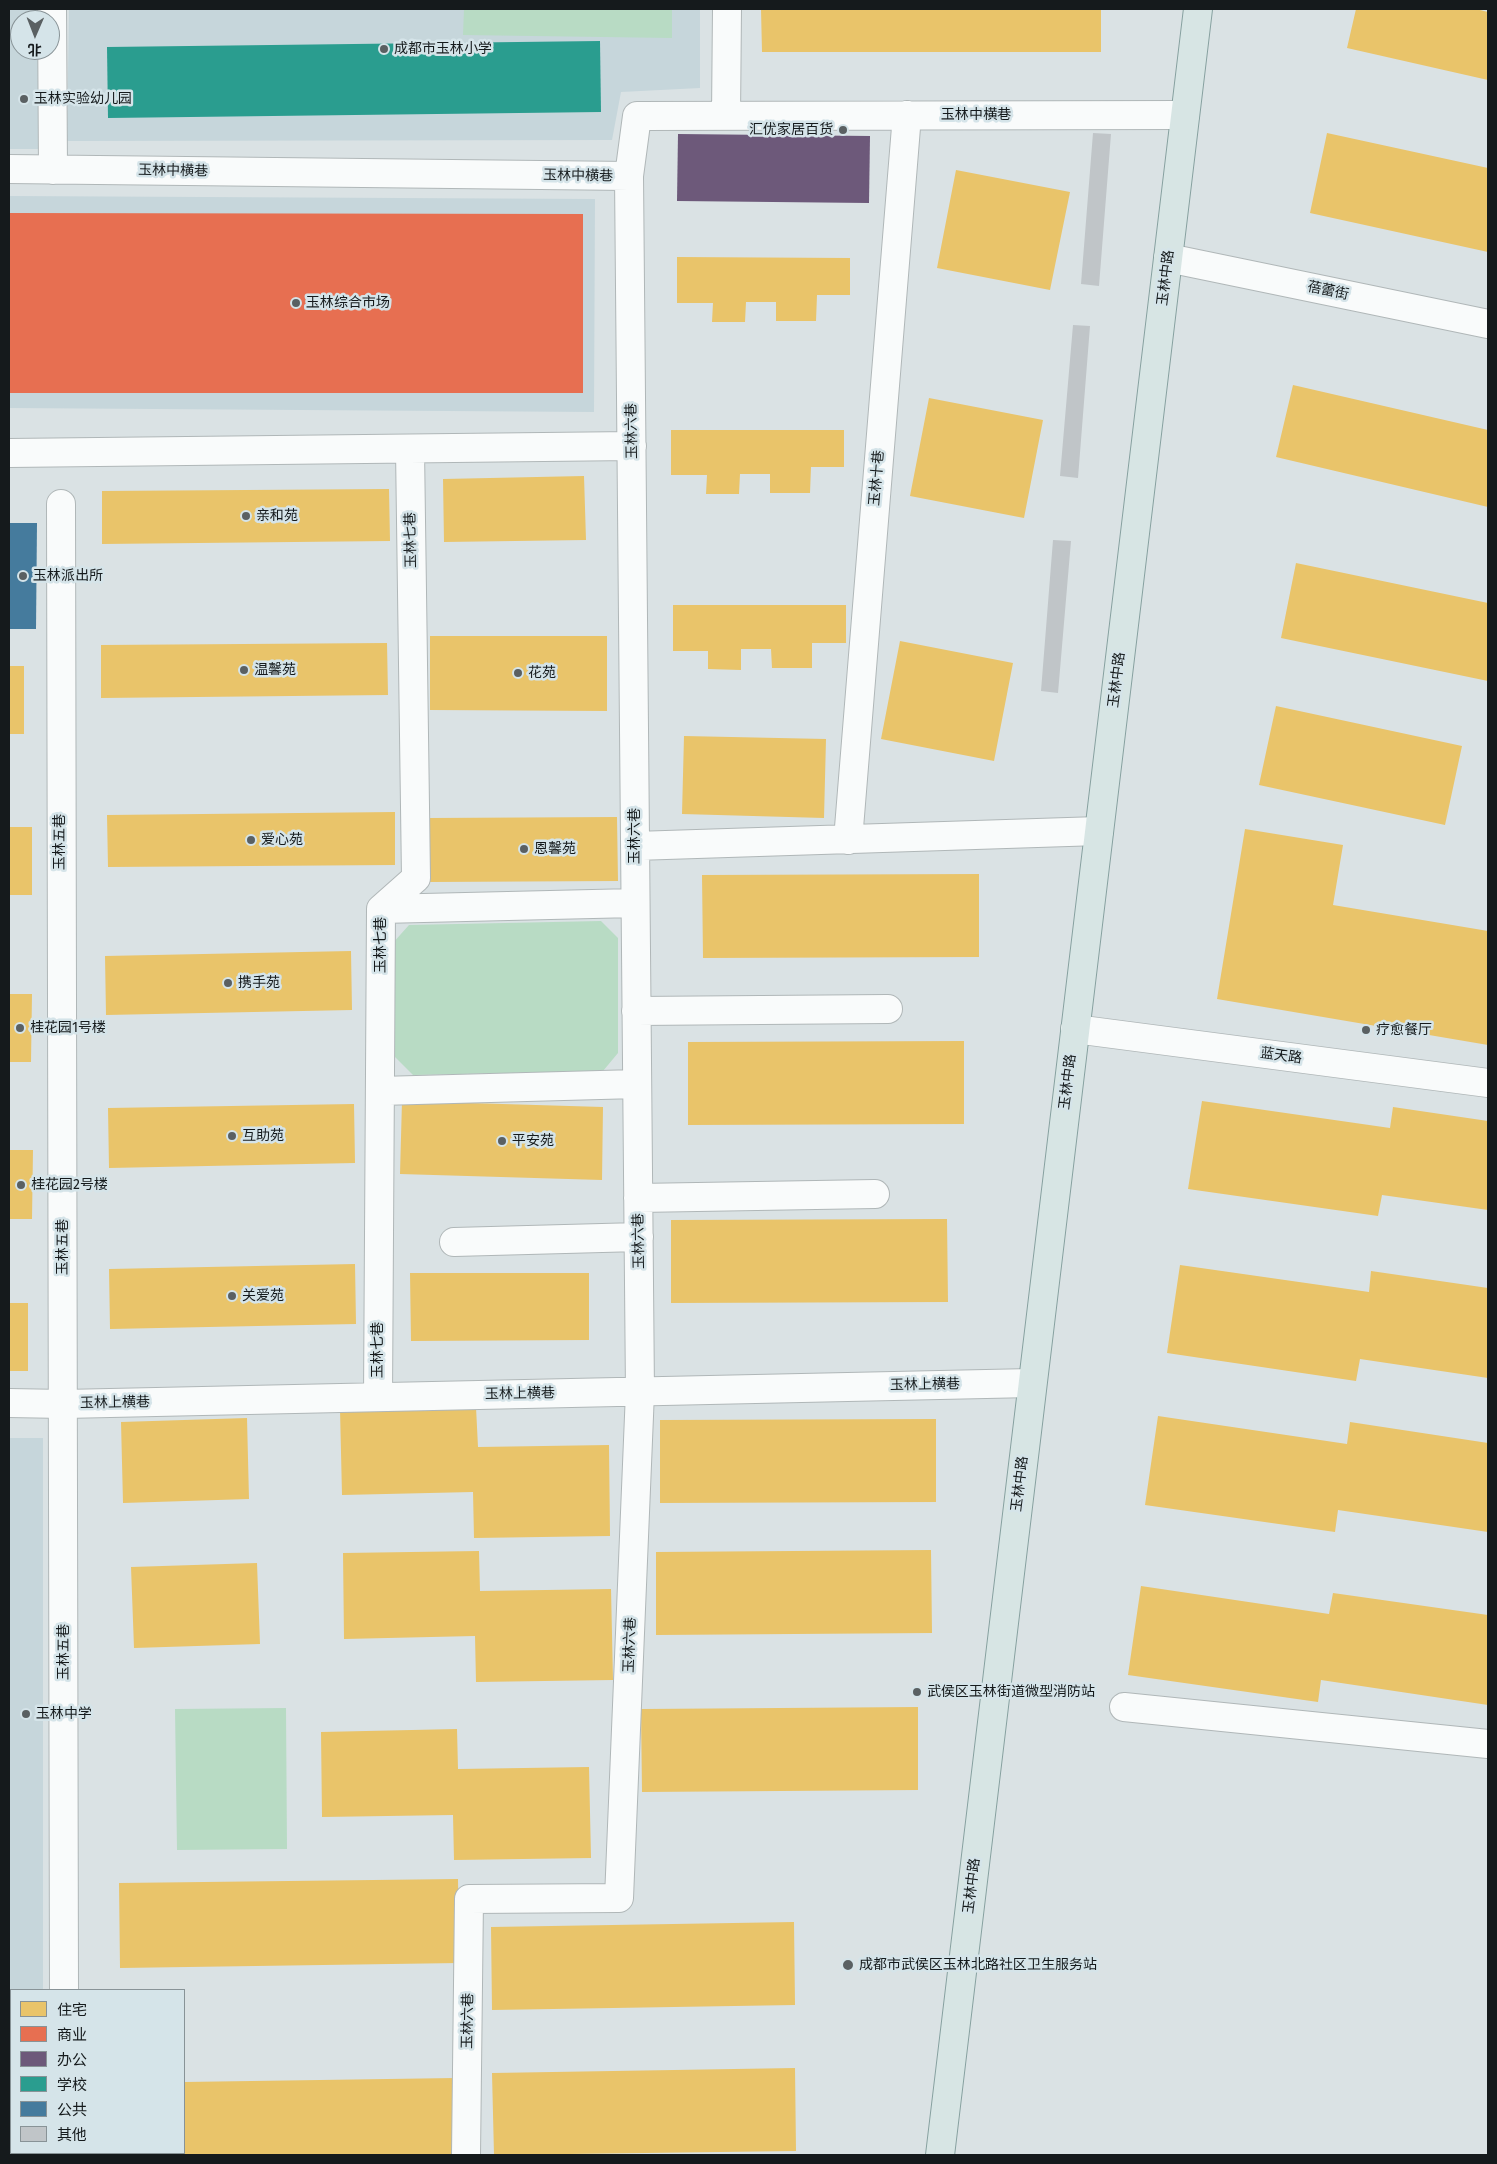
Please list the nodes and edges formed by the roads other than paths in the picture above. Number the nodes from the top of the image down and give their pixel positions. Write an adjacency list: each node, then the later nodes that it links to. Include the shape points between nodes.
1 (52, 9): 8 (street)
2 (727, 9): 5 (street)
3 (1198, 9): 4 (main road, 玉林中路)
4 (1185, 115): 6 (street, 玉林中横巷); 10 (main road, 玉林中路)
5 (726, 116): 6 (street, 玉林中横巷); 9 (street, 玉林中横巷, via 638,116)
6 (907, 116): 17 (street, 玉林十巷)
7 (9, 169): 8 (street, 玉林中横巷)
8 (53, 170): 9 (street, 玉林中横巷)
9 (629, 176): 12 (street, 玉林六巷)
10 (1168, 258): 11 (street, 蓓蕾街); 16 (main road, 玉林中路)
11 (1488, 324)
12 (632, 446): 13 (street); 18 (street, 玉林六巷)
13 (410, 448): 14 (street); 20 (street, 玉林七巷, via 416,878)
14 (9, 453)
15 (61, 504): 35 (street, 玉林五巷)
16 (1098, 832): 17 (street); 23 (main road, 玉林中路)
17 (848, 840): 18 (street)
18 (635, 846): 19 (street, 玉林六巷)
19 (635, 903): 20 (street); 22 (street, 玉林六巷)
20 (382, 909): 26 (street, 玉林七巷)
21 (888, 1009): 22 (street)
22 (636, 1011): 24 (street, 玉林六巷)
23 (1075, 1029): 25 (street, 蓝天路); 31 (main road, 玉林中路)
24 (637, 1084): 26 (street); 28 (street, 玉林六巷)
25 (1488, 1084)
26 (380, 1091): 33 (street, 玉林七巷)
27 (875, 1194): 28 (street)
28 (638, 1198): 29 (street, 玉林六巷)
29 (639, 1236): 30 (street); 32 (street, 玉林六巷)
30 (454, 1242)
31 (1032, 1383): 32 (street, 玉林上横巷); 40 (main road, 玉林中路)
32 (640, 1392): 33 (street, 玉林上横巷); 39 (street, 玉林六巷, via 619,1898 469,1899)
33 (378, 1397): 35 (street, 玉林上横巷)
34 (9, 1403): 35 (street, 玉林上横巷)
35 (64, 1404): 38 (street, 玉林五巷)
36 (1124, 1707): 37 (street)
37 (1488, 1744)
38 (64, 1989)
39 (466, 2155)
40 (940, 2155)

